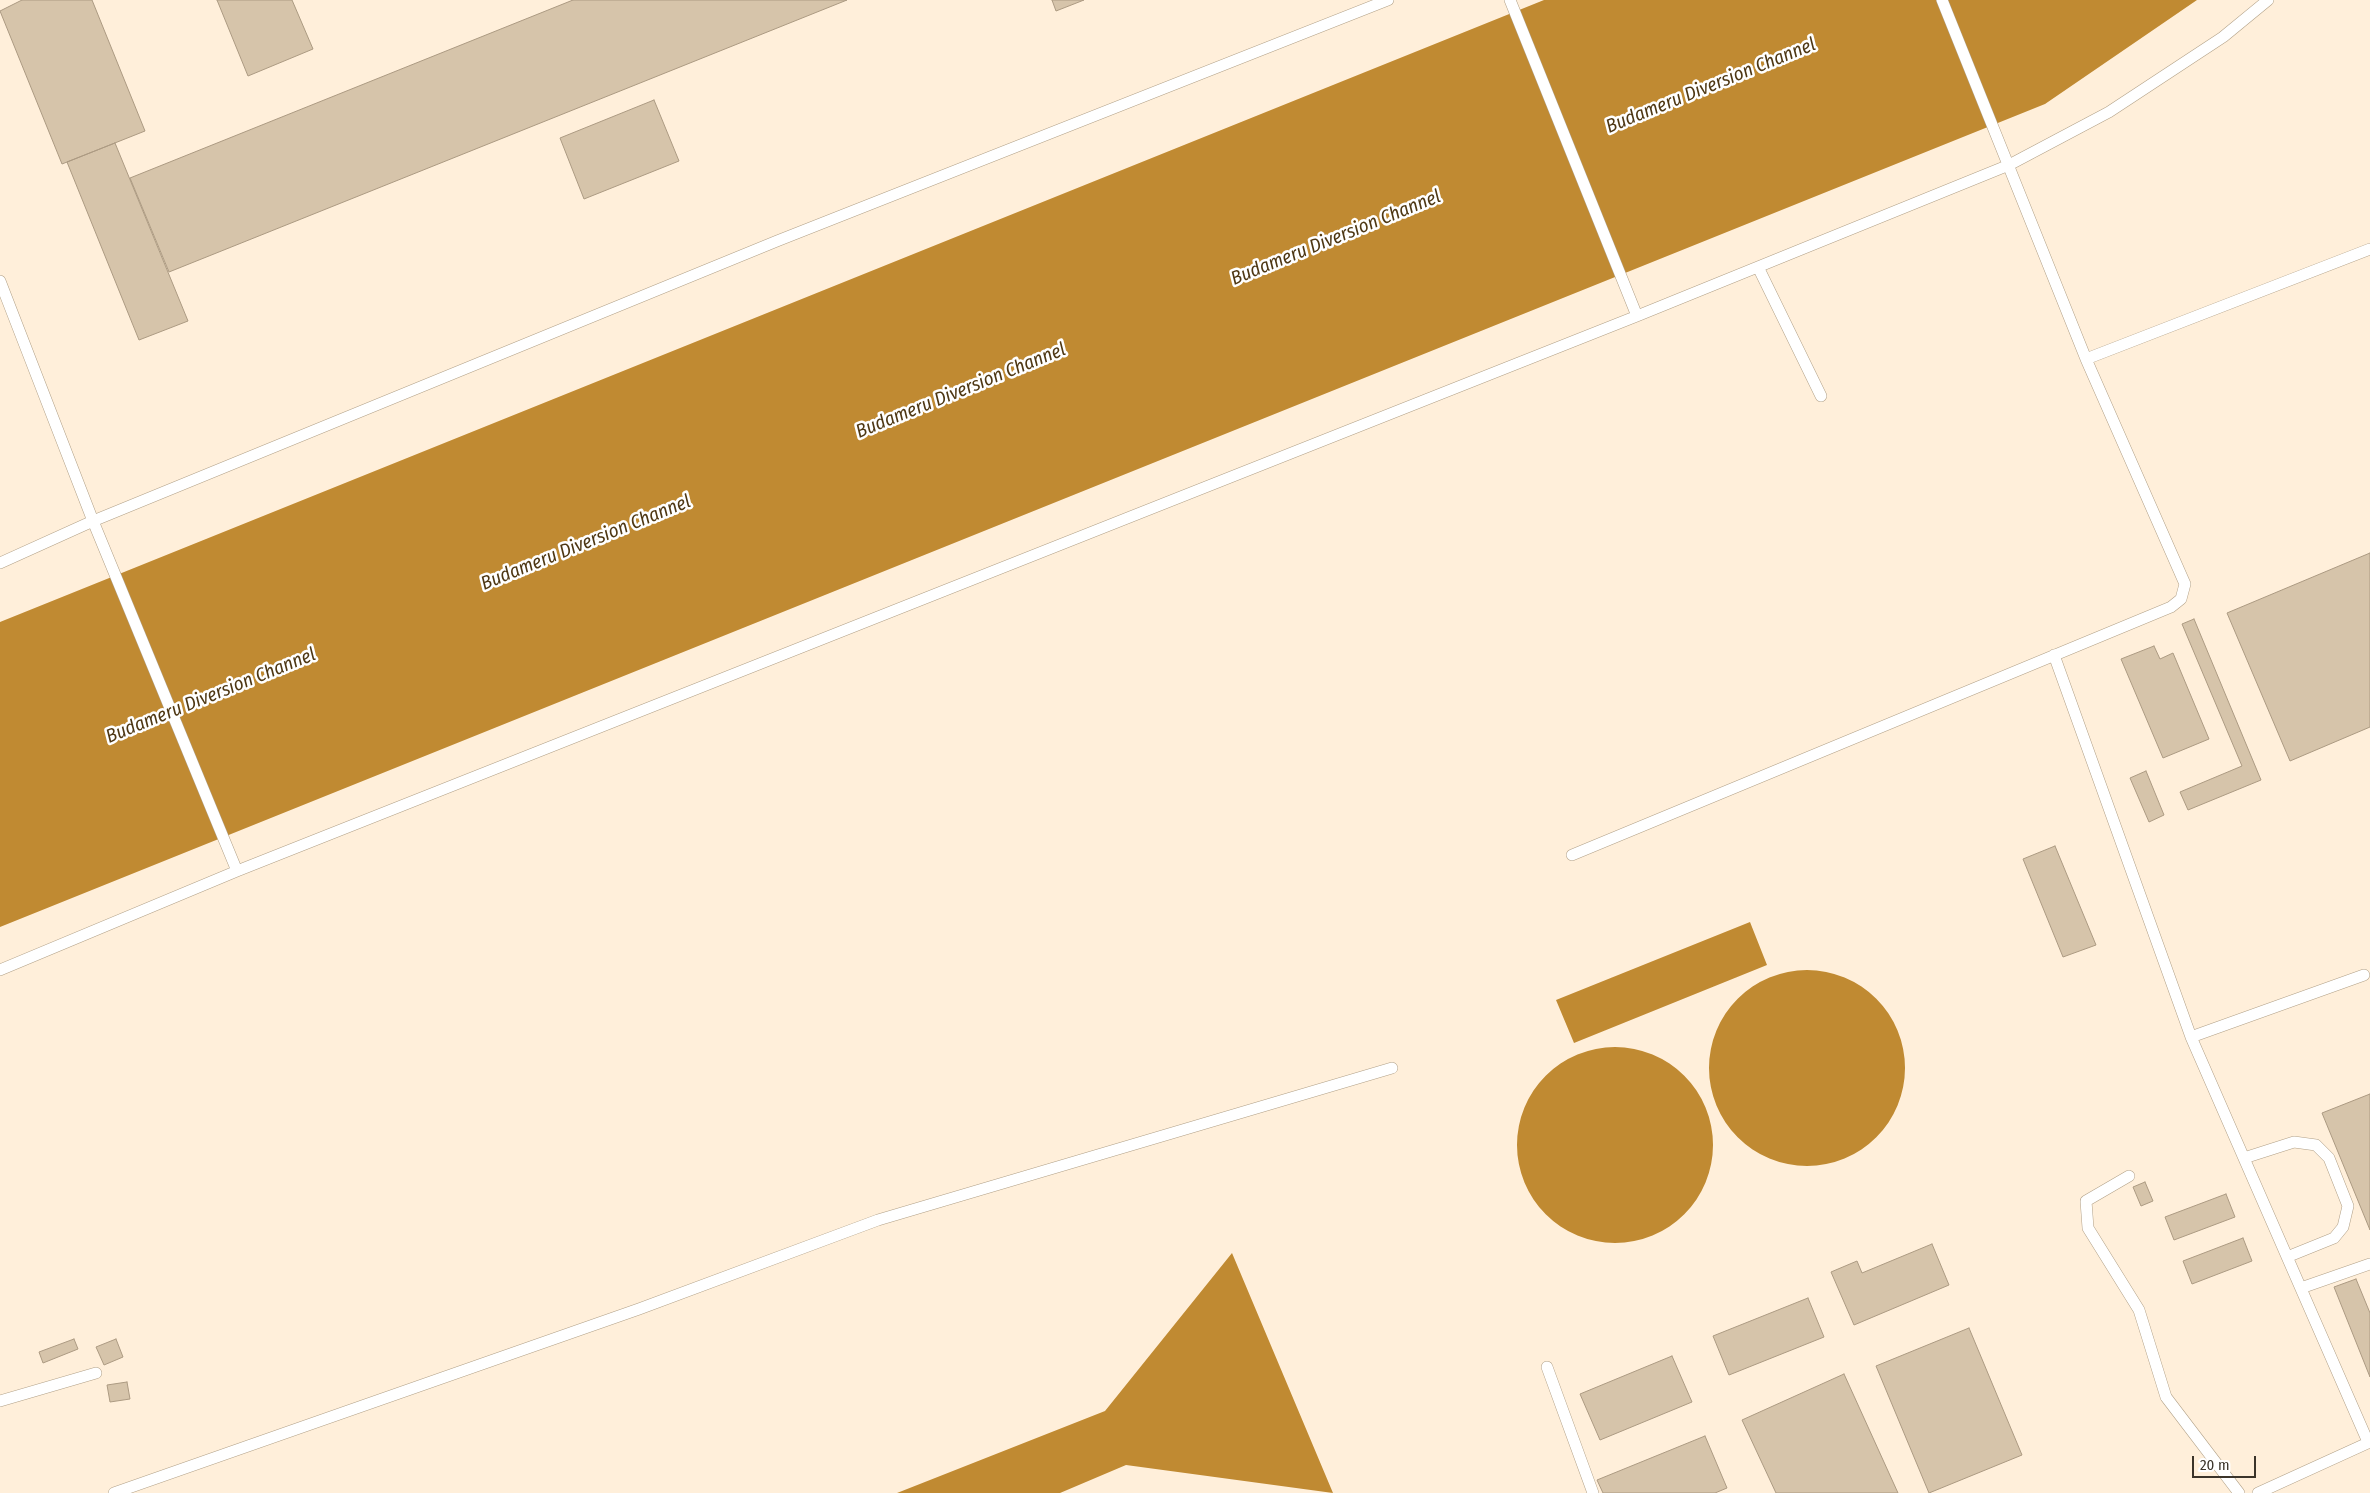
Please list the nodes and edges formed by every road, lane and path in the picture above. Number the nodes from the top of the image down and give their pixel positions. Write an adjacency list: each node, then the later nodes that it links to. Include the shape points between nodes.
1 (1388, 0): 12 (lane, via 776,241)
2 (1510, 0): 9 (lane)
3 (1942, 0): 5 (lane)
4 (2268, 0): 5 (lane, via 2223,37 2109,112)
5 (2009, 165): 7 (lane); 10 (lane)
6 (2370, 249): 10 (lane)
7 (1758, 268): 9 (lane); 11 (lane)
8 (0, 282): 12 (lane)
9 (1637, 316): 16 (lane)
10 (2086, 359): 14 (lane, via 2185,584 2181,599 2171,607)
11 (1821, 396)
12 (93, 522): 13 (lane); 16 (lane)
13 (0, 562)
14 (2054, 655): 15 (lane); 19 (lane)
15 (1572, 855)
16 (237, 871): 17 (lane)
17 (0, 970)
18 (2364, 975): 19 (lane)
19 (2191, 1037): 21 (lane)
20 (1392, 1068): 30 (lane, via 878,1220 639,1309)
21 (2244, 1158): 23 (lane); 23 (lane, via 2294,1142 2316,1145 2329,1158 2348,1206 2343,1227 2334,1238)
22 (2129, 1176): 32 (lane, via 2086,1202 2088,1228 2139,1310 2166,1397)
23 (2287, 1256): 25 (lane)
24 (2370, 1264): 25 (lane)
25 (2301, 1288): 29 (lane)
26 (1548, 1367): 31 (lane)
27 (96, 1373): 28 (lane)
28 (0, 1401)
29 (2369, 1442): 33 (lane)
30 (114, 1493)
31 (1593, 1493)
32 (2240, 1493)
33 (2258, 1493)

